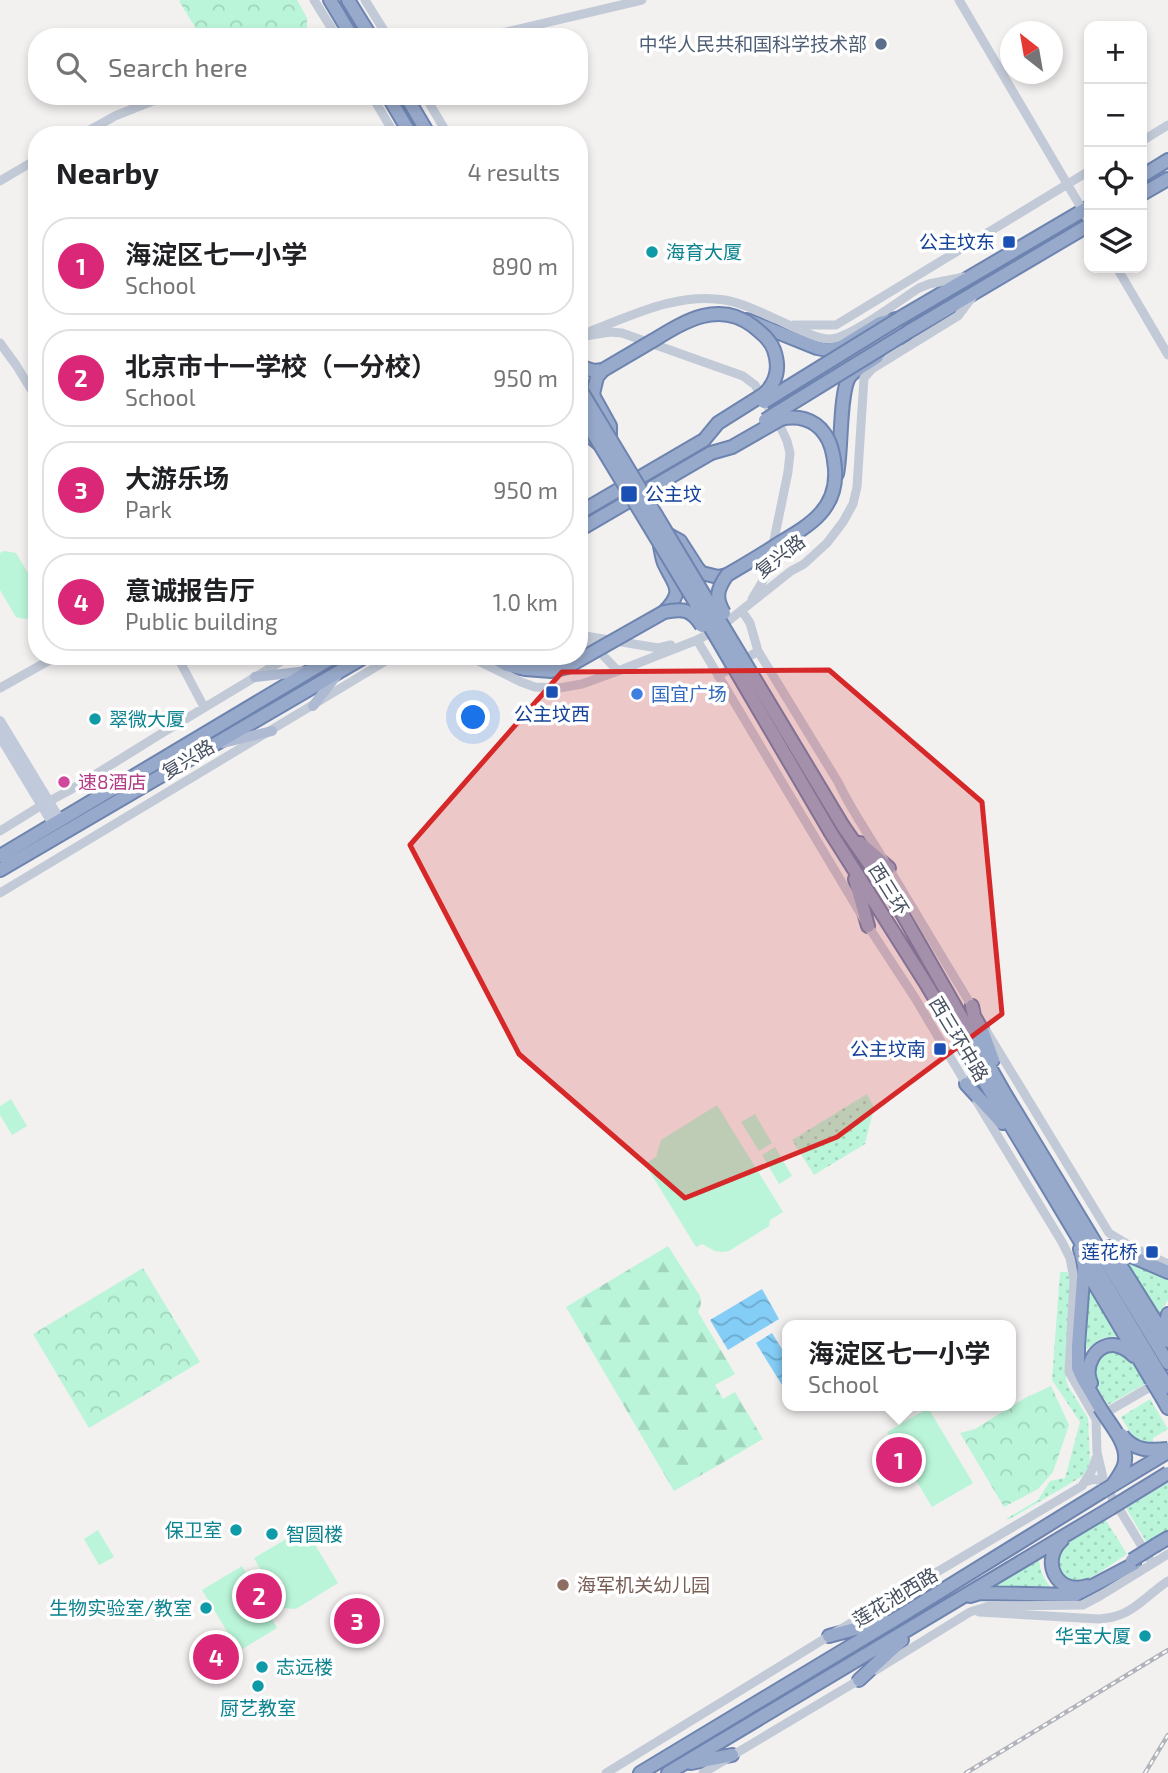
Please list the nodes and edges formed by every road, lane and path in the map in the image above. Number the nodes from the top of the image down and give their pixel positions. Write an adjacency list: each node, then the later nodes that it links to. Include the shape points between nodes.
1 (317, 0): 7 (highway)
2 (330, 0): 8 (highway)
3 (351, 0): 9 (highway)
4 (365, 0): 10 (street)
5 (642, 0): 11 (street)
6 (959, 0): 30 (street)
7 (340, 28)
8 (342, 28)
9 (366, 28)
10 (382, 28)
11 (523, 28)
12 (142, 105): 18 (street)
13 (378, 105): 19 (street)
14 (393, 105): 20 (highway)
15 (411, 105): 21 (highway)
16 (430, 105): 22 (street)
17 (1168, 125): 23 (street)
18 (97, 126)
19 (390, 126)
20 (406, 126)
21 (424, 126)
22 (443, 126)
23 (1147, 138)
24 (1168, 160): 26 (highway)
25 (28, 164): 29 (street)
26 (1147, 173)
27 (1084, 175): 30 (street)
28 (1168, 179): 31 (highway)
29 (0, 181)
30 (1068, 184): 32 (street); 40 (street, via 836,325)
31 (1147, 191)
32 (1084, 210)
33 (1084, 218): 36 (highway)
34 (1084, 219): 37 (highway, 复兴路)
35 (1120, 273): 45 (street)
36 (970, 276): 39 (highway); 40 (street, via 919,289 839,338 824,339)
37 (976, 292): 41 (highway, 复兴路); 60 (street, 复兴路, via 958,316 864,378 853,505 820,550)
38 (743, 318): 39 (highway, bridge, via 828,350 880,323); 47 (highway, bridge, via 697,317); 52 (highway, bridge, via 772,346 777,362 775,379 769,390 718,423)
39 (900, 318): 52 (highway, bridge)
40 (792, 325): 42 (street, via 733,301 701,298 669,303)
41 (908, 332): 54 (highway, 复兴路, bridge); 55 (highway, bridge, via 847,382)
42 (588, 333)
43 (588, 335): 60 (street, via 622,333 707,362 749,379 768,407 787,441 789,464 767,574)
44 (1, 348): 48 (street)
45 (1168, 355)
46 (588, 369): 47 (highway)
47 (603, 370): 53 (highway, via 593,394 610,426)
48 (28, 384)
49 (588, 406): 53 (highway, 西三环, bridge)
50 (588, 421): 53 (highway, 西三环, bridge)
51 (588, 433): 53 (highway, bridge)
52 (704, 440): 56 (highway)
53 (605, 441): 58 (highway, 西三环, bridge)
54 (711, 453): 55 (highway, bridge, via 732,447 781,419 799,418 819,427 828,439); 57 (highway, 复兴路)
55 (836, 481): 59 (highway, bridge, via 828,503 814,521)
56 (588, 508)
57 (588, 525)
58 (664, 539): 59 (highway, via 680,541 702,573); 61 (highway, bridge, via 663,561 677,589); 62 (highway, 西三环, bridge)
59 (727, 575): 62 (highway, bridge, via 717,599 725,615)
60 (743, 611): 64 (street, 复兴路); 66 (street, 西三环中路)
61 (664, 612): 62 (highway, bridge, via 685,610 703,628); 67 (highway, bridge)
62 (721, 632): 93 (highway, 西三环, bridge); 96 (highway, 西三环, bridge)
63 (588, 636): 64 (street, via 659,648)
64 (696, 640): 81 (street, 复兴路); 82 (street, 西三环中路)
65 (588, 641): 81 (street)
66 (758, 651): 82 (street); 97 (street, 西三环中路)
67 (588, 655)
68 (41, 665): 84 (street)
69 (182, 665): 86 (street)
70 (275, 665): 83 (street, 复兴路)
71 (314, 665): 83 (main road)
72 (317, 665): 92 (highway, 复兴路)
73 (350, 665): 80 (highway, 复兴路)
74 (379, 665): 85 (street, 复兴路)
75 (486, 665): 81 (street, 复兴路, via 521,682 550,688)
76 (508, 665): 79 (highway)
77 (520, 665): 79 (highway)
78 (571, 665): 79 (highway, bridge, via 551,671)
79 (525, 668)
80 (340, 671): 85 (main road); 90 (highway, 复兴路)
81 (618, 671)
82 (718, 676): 100 (street, 西三环中路)
83 (256, 677): 86 (street, 复兴路)
84 (0, 688)
85 (313, 706): 88 (street, 复兴路)
86 (204, 707): 91 (street, 复兴路)
87 (0, 721): 91 (main road)
88 (272, 731): 90 (main road); 99 (street, 复兴路)
89 (0, 736): 91 (main road)
90 (217, 744): 98 (highway, 复兴路)
91 (46, 803): 92 (main road); 94 (street, 复兴路)
92 (57, 822): 95 (highway, 复兴路)
93 (844, 828): 97 (highway); 103 (highway, 西三环, via 895,901)
94 (0, 831)
95 (0, 856)
96 (851, 865): 100 (highway); 104 (highway, 西三环)
97 (888, 868): 101 (street, 西三环中路)
98 (0, 870)
99 (0, 893)
100 (868, 926): 102 (street, 西三环中路)
101 (972, 1006): 103 (highway); 107 (street, 西三环中路, via 1109,1233)
102 (966, 1084): 104 (highway); 116 (street, 西三环中路, via 1070,1258 1074,1279 1069,1372)
103 (1005, 1094): 105 (highway, 西三环)
104 (1019, 1141): 105 (highway, 西三环)
105 (1082, 1234): 106 (highway); 108 (highway); 113 (highway, 西三环); 114 (highway, 西三环)
106 (1109, 1247): 109 (highway); 111 (highway)
107 (1168, 1264)
108 (1084, 1266): 112 (highway); 116 (highway, via 1079,1368)
109 (1168, 1272)
110 (1168, 1314): 111 (highway)
111 (1167, 1339)
112 (1142, 1363): 114 (highway); 116 (highway, via 1115,1345 1092,1357 1088,1376)
113 (1168, 1363)
114 (1162, 1383): 115 (highway); 116 (street)
115 (1168, 1408)
116 (1100, 1411): 117 (highway, bridge, via 1132,1445 1147,1451); 118 (street, 西三环中路); 121 (highway, bridge, via 1124,1448 1126,1460)
117 (1168, 1450): 121 (highway, 莲花池西路, bridge)
118 (1097, 1452): 120 (street); 121 (street, 西三环中路)
119 (1168, 1473): 122 (highway, 莲花池西路, bridge)
120 (1085, 1482): 121 (street, via 1094,1479); 131 (street, 莲花池西路)
121 (1106, 1486): 125 (street, 西三环中路); 129 (highway, 莲花池西路)
122 (1070, 1532): 124 (highway, via 1055,1546 1051,1560 1059,1581 1069,1586 1092,1583); 127 (highway, 莲花池西路)
123 (1164, 1546): 124 (highway, bridge); 125 (street)
124 (1133, 1562): 127 (highway, via 1075,1595 980,1593)
125 (1152, 1563): 128 (street, via 1083,1605 989,1606)
126 (1168, 1581): 128 (street, via 1118,1616 1099,1619)
127 (959, 1598): 130 (highway, 莲花池西路)
128 (970, 1612): 132 (street)
129 (899, 1617): 131 (highway); 136 (highway, 莲花池西路)
130 (920, 1623): 132 (highway); 134 (highway, 莲花池西路)
131 (829, 1636): 135 (street, 莲花池西路)
132 (859, 1680): 133 (street)
133 (733, 1755): 134 (highway); 138 (street)
134 (681, 1765): 137 (highway, 莲花池西路)
135 (606, 1773)
136 (640, 1773)
137 (668, 1773)
138 (703, 1773)

